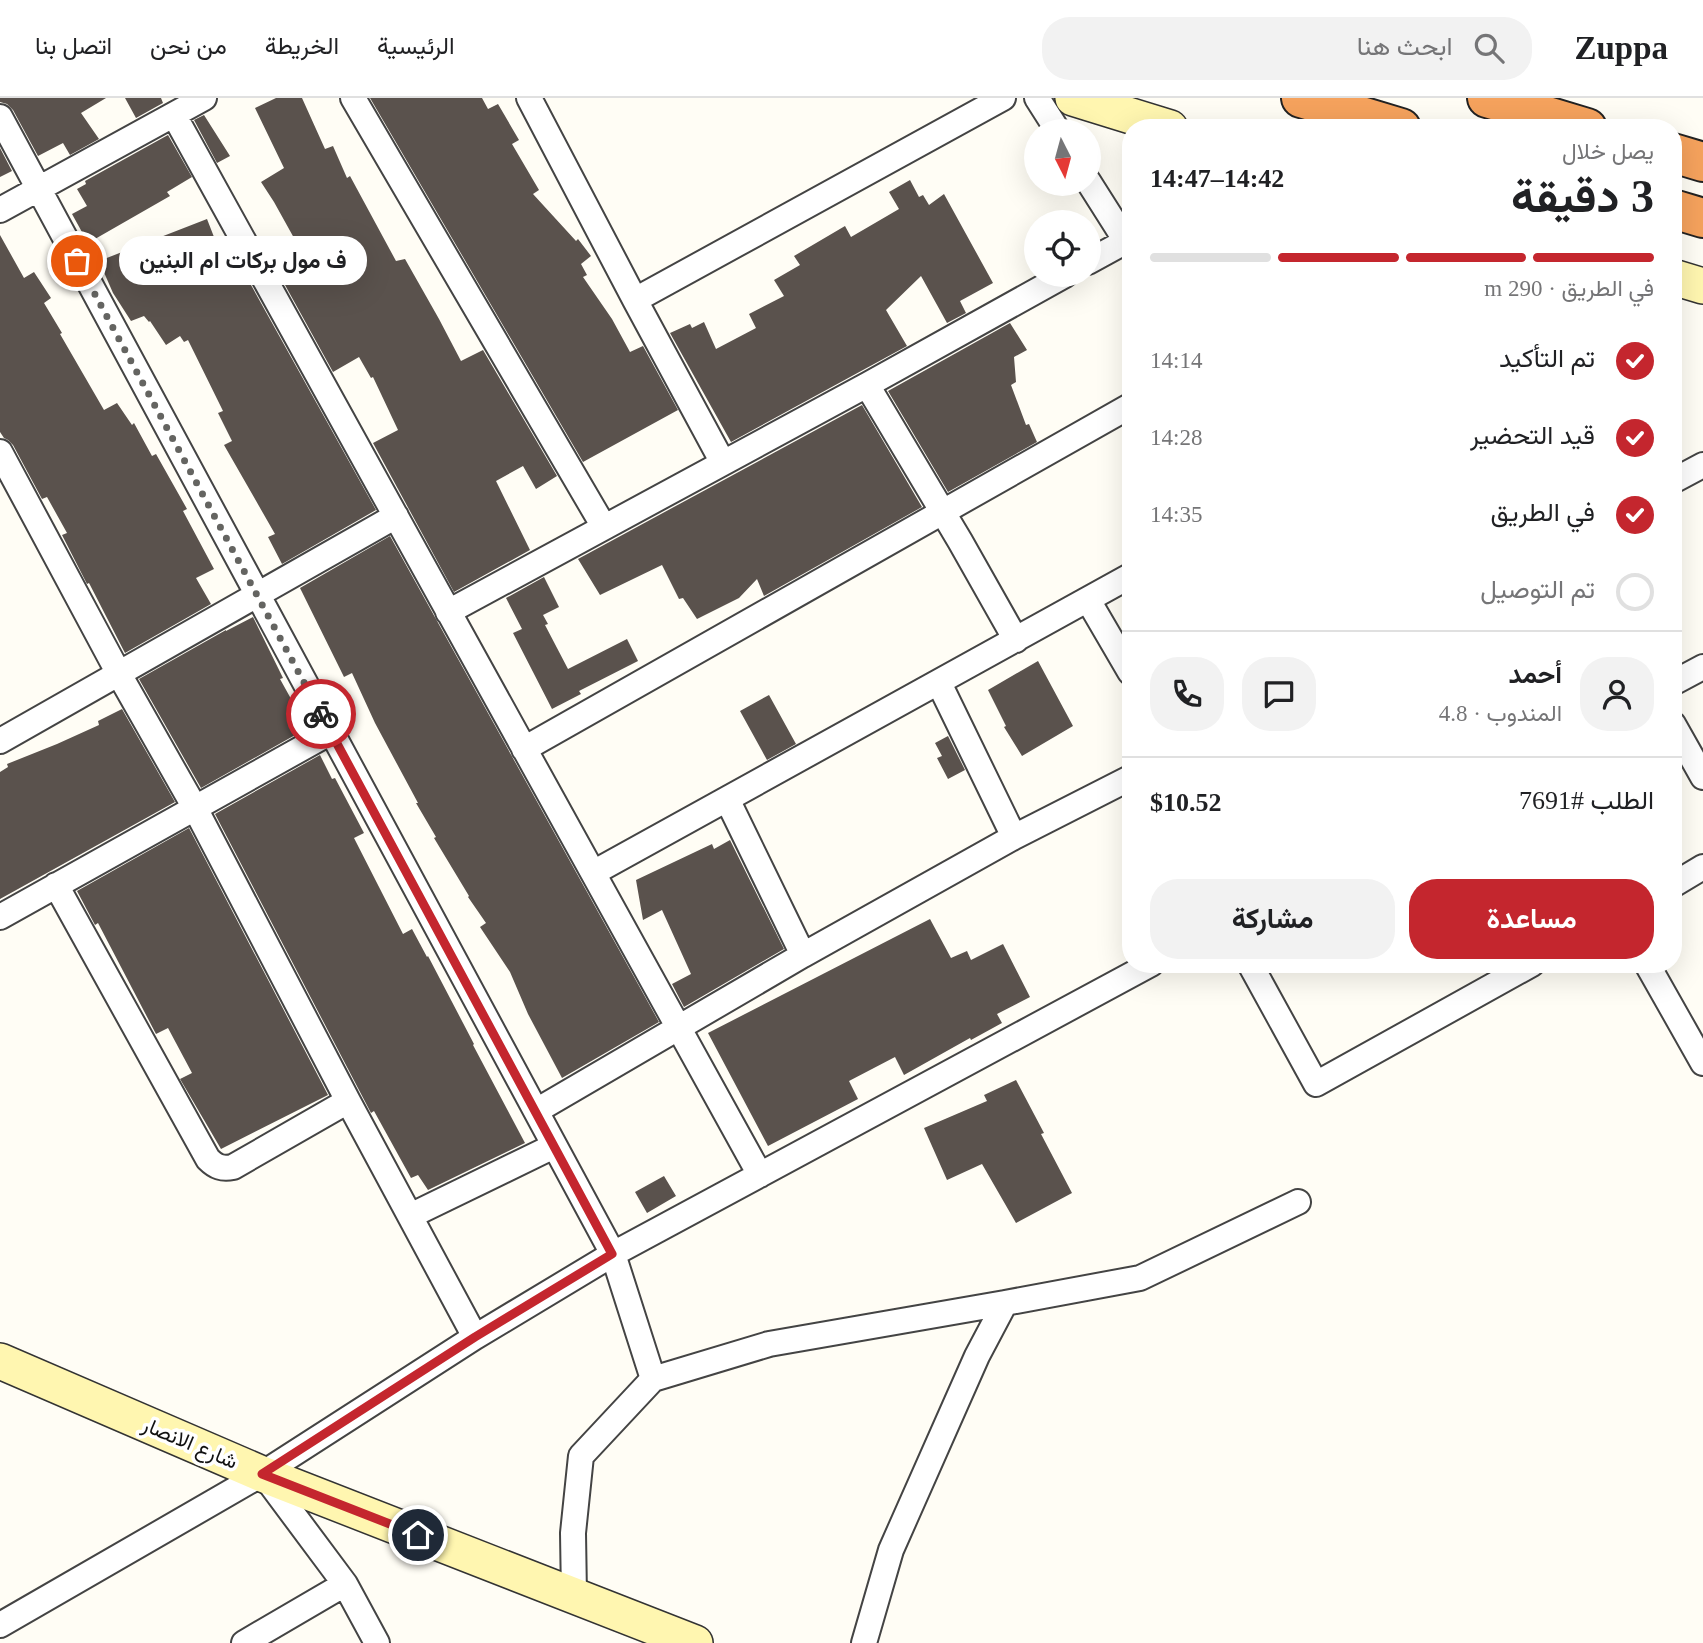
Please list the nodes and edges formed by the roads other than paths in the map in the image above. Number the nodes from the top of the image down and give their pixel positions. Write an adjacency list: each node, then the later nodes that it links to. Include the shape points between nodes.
1 (204, 98): 9 (street)
2 (353, 98): 37 (street)
3 (529, 98): 28 (street)
4 (1003, 98): 28 (street)
5 (1037, 98): 12 (street)
6 (1073, 98): 13 (street)
7 (1301, 98): 14 (highway)
8 (1487, 98): 10 (highway)
9 (174, 115): 17 (street); 36 (street)
10 (1576, 116)
11 (0, 117): 17 (street)
12 (1050, 119)
13 (1141, 119)
14 (1371, 119)
15 (1682, 156): 16 (highway)
16 (1703, 162)
17 (39, 189): 19 (street); 39 (street)
18 (1098, 196): 22 (street)
19 (0, 210)
20 (1682, 212): 21 (highway)
21 (1703, 218)
22 (1122, 231)
23 (1122, 243): 24 (street)
24 (1101, 255)
25 (1682, 280): 26 (street)
26 (1703, 286)
27 (1044, 287): 29 (street)
28 (635, 300): 32 (street)
29 (867, 384): 32 (street); 35 (street)
30 (1122, 410): 35 (street)
31 (0, 452): 45 (street)
32 (723, 463): 37 (street)
33 (1703, 465): 34 (street)
34 (1682, 476)
35 (942, 513): 42 (street); 51 (street)
36 (396, 516): 39 (street); 41 (street)
37 (604, 527): 41 (street)
38 (1122, 581): 40 (street)
39 (257, 595): 45 (street); 48 (street)
40 (1088, 600): 42 (street); 43 (street)
41 (448, 612): 51 (street)
42 (1016, 640): 47 (street)
43 (1122, 658)
44 (1703, 667): 46 (street)
45 (119, 674): 50 (street); 55 (street)
46 (1682, 678)
47 (939, 683): 54 (street); 56 (street)
48 (331, 732): 55 (street); 70 (street)
49 (1682, 740): 52 (street)
50 (0, 741)
51 (524, 750): 58 (street)
52 (1703, 777)
53 (1122, 782): 56 (street)
54 (727, 799): 58 (street); 62 (street)
55 (195, 808): 60 (street); 69 (street)
56 (1014, 836): 62 (street)
57 (1703, 867): 59 (street)
58 (593, 873): 67 (street)
59 (1682, 880)
60 (56, 885): 61 (street); 69 (street, via 213,1164 233,1167)
61 (0, 917)
62 (803, 955): 67 (street)
63 (1134, 973): 72 (street)
64 (1255, 973): 65 (street, via 1316,1084)
65 (1516, 973)
66 (1652, 973): 68 (street)
67 (678, 1027): 70 (street); 72 (street)
68 (1703, 1063)
69 (348, 1101): 74 (street)
70 (536, 1111): 71 (street)
71 (554, 1146): 74 (street); 75 (street)
72 (760, 1175): 75 (street)
73 (1298, 1202): 76 (street, via 1140,1278)
74 (410, 1216): 77 (street)
75 (612, 1254): 77 (street); 79 (street)
76 (1005, 1303): 79 (street, via 769,1343); 87 (street, via 976,1356 891,1550)
77 (475, 1337): 80 (street)
78 (0, 1362): 80 (street, شارع الانصار)
79 (653, 1379): 82 (street, via 581,1456 573,1533)
80 (262, 1474): 81 (street); 82 (street, شارع الانصار); 83 (street)
81 (345, 1584): 84 (street); 85 (street)
82 (574, 1596): 86 (street, شارع الانصار)
83 (0, 1625)
84 (244, 1643)
85 (377, 1643)
86 (695, 1643)
87 (864, 1643)

